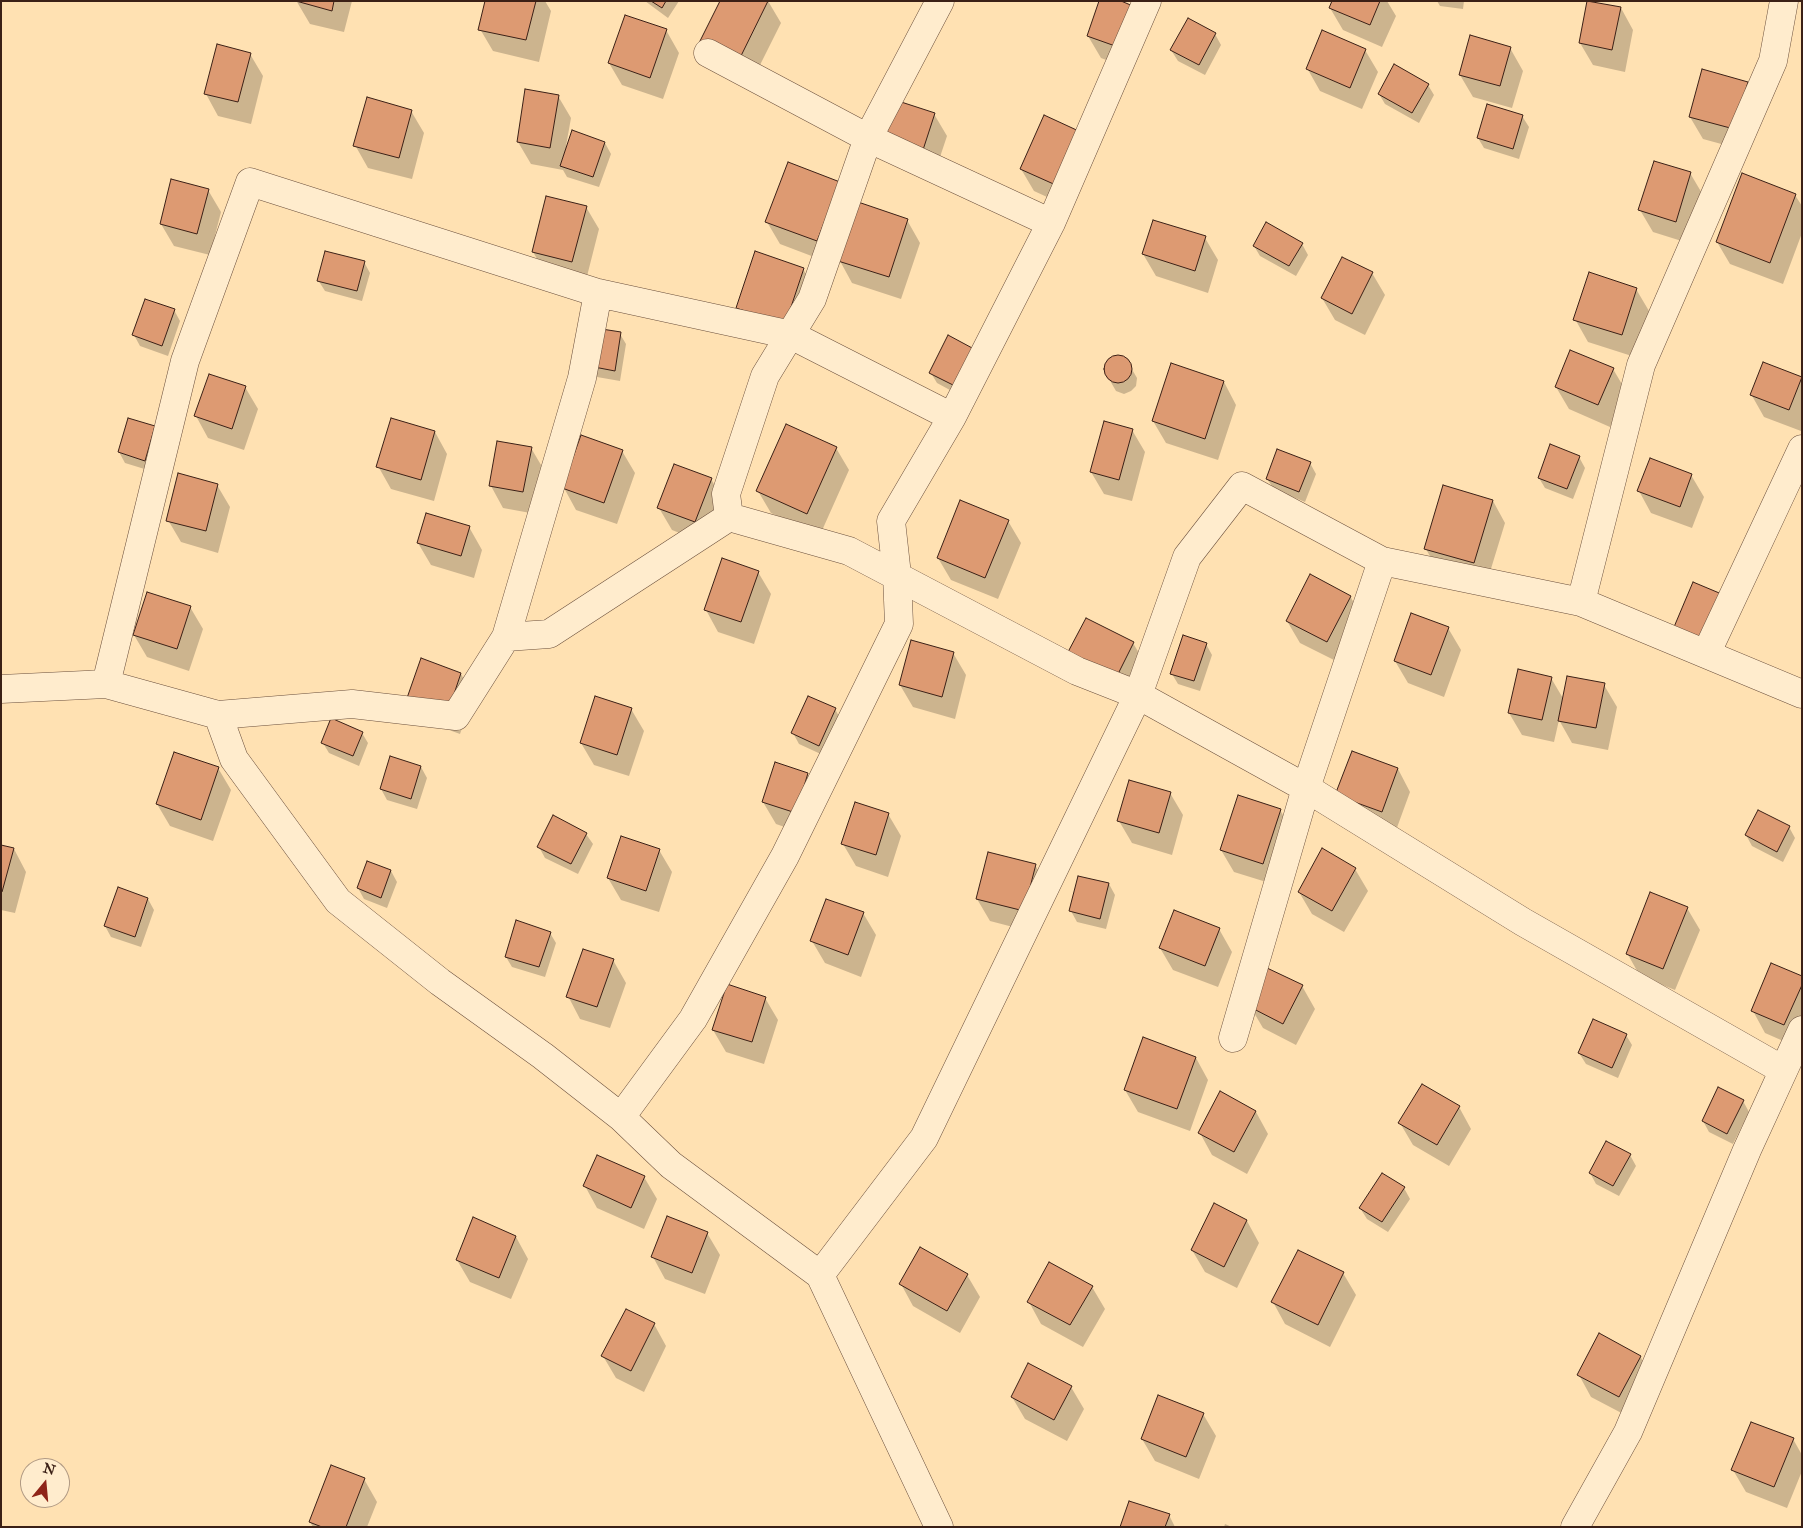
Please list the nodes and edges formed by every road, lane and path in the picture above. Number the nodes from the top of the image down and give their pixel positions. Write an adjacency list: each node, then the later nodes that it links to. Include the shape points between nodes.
1 (940, 1): 5 (street)
2 (1147, 1): 6 (street)
3 (1784, 1): 14 (street, via 1773,61 1641,364)
4 (708, 53): 5 (street)
5 (868, 138): 6 (street); 8 (street, via 812,299)
6 (1051, 223): 9 (street)
7 (598, 292): 8 (street); 15 (street, via 582,378); 17 (street, via 250,182 185,361)
8 (791, 335): 9 (street); 11 (street, via 765,376 726,494)
9 (952, 417): 13 (street, via 891,521)
10 (1802, 449): 16 (street)
11 (729, 517): 13 (street, via 849,551); 15 (street, via 549,634)
12 (1382, 561): 14 (street); 20 (street, via 1242,486 1187,556); 22 (street)
13 (897, 575): 20 (street, via 1077,671); 26 (street, via 899,624 785,856 693,1019)
14 (1581, 602): 16 (street)
15 (506, 638): 21 (street, via 456,716 352,704)
16 (1706, 654): 19 (street)
17 (106, 684): 18 (street); 21 (street)
18 (1, 690)
19 (1802, 694)
20 (1138, 695): 22 (street); 27 (street, via 924,1138)
21 (218, 715): 26 (street, via 234,759 338,900 440,982)
22 (1306, 788): 24 (street); 25 (street, via 1523,922)
23 (1802, 1030): 25 (street)
24 (1232, 1038)
25 (1784, 1070): 29 (street, via 1628,1432)
26 (621, 1117): 27 (street, via 671,1165)
27 (820, 1275): 28 (street)
28 (939, 1527)
29 (1574, 1527)

